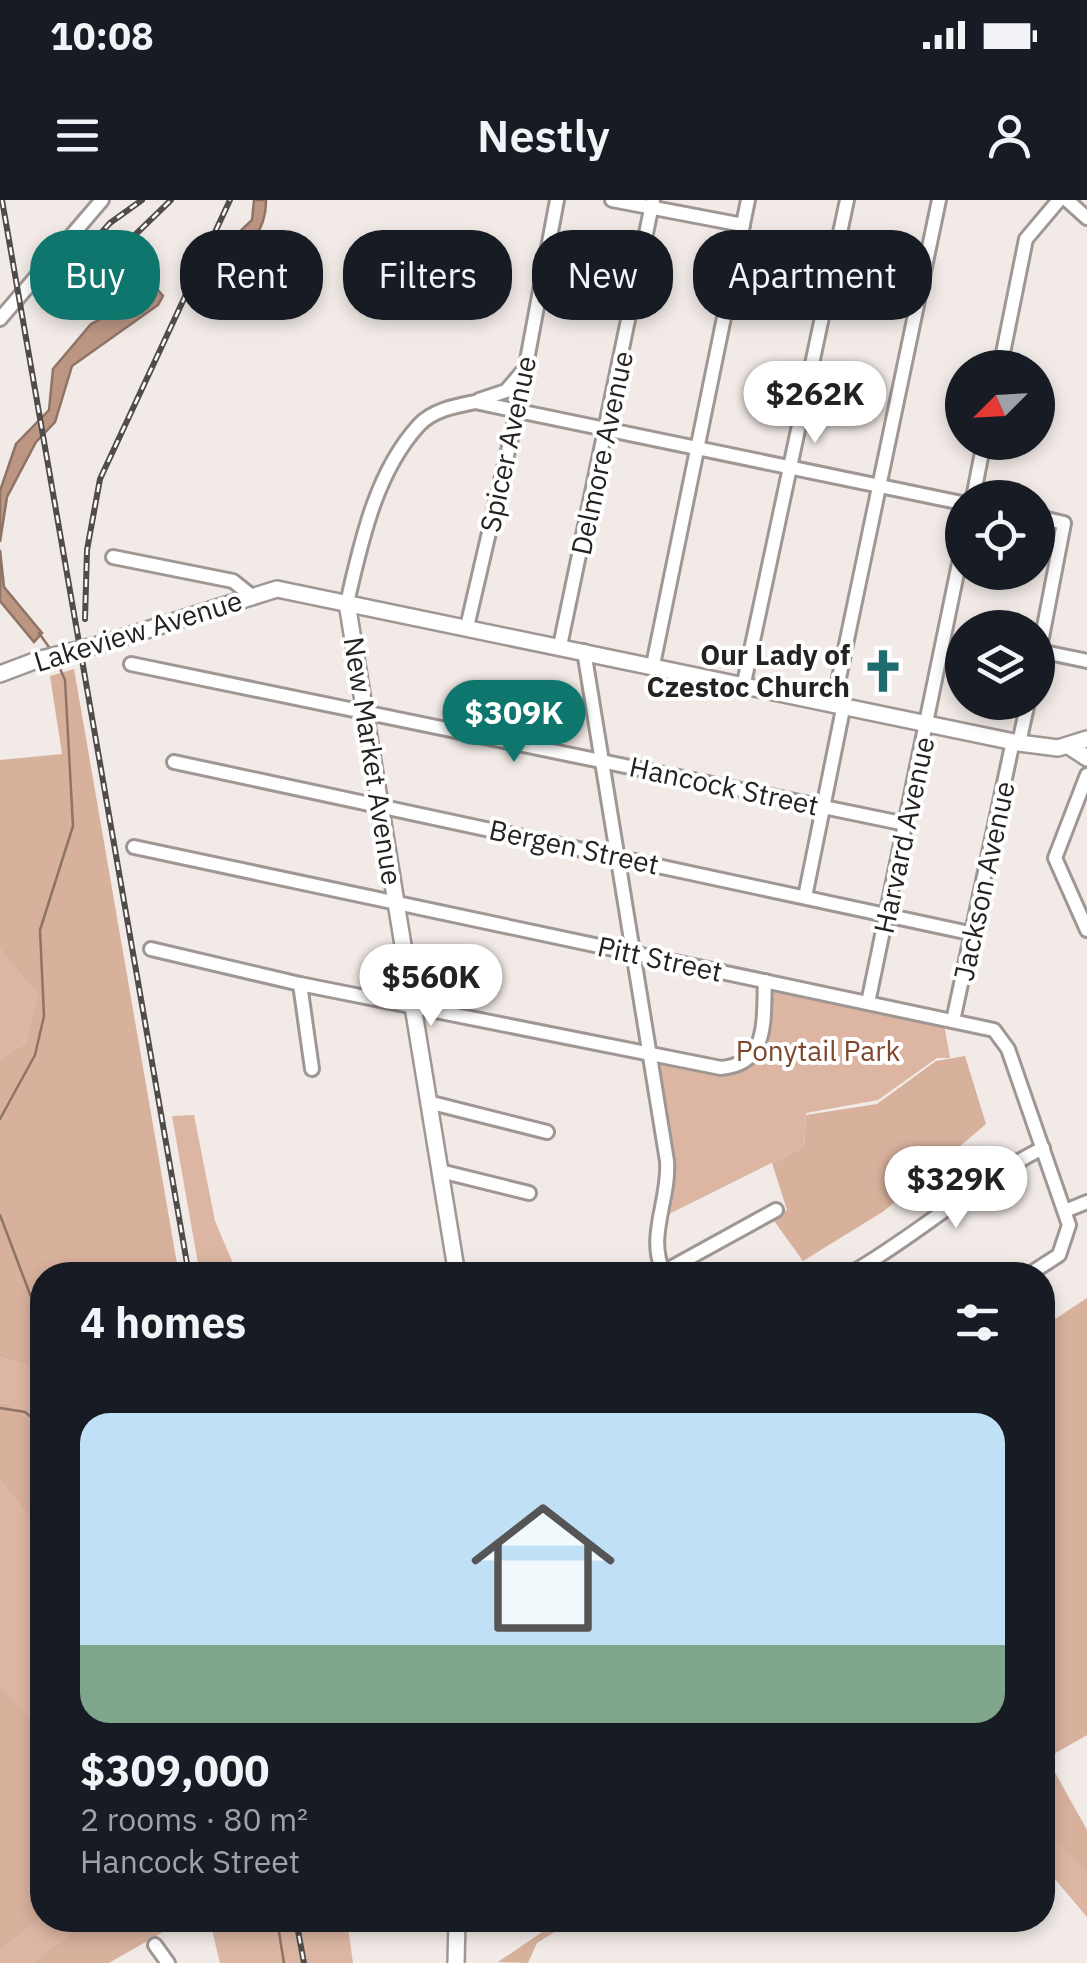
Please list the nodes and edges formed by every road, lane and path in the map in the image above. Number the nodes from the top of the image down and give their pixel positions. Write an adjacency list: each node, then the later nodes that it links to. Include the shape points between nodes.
1 (102, 200): 11 (street)
2 (557, 200): 13 (street, Spicer Avenue)
3 (612, 200): 8 (street)
4 (748, 200): 10 (street)
5 (847, 200): 18 (street)
6 (940, 200): 19 (street)
7 (1063, 200): 9 (street); 12 (street, via 1026,239)
8 (652, 204): 10 (street); 16 (street, Delmore Avenue)
9 (1087, 218)
10 (744, 225): 17 (street)
11 (0, 319)
12 (1004, 350)
13 (525, 369): 14 (street, via 506,391); 15 (street, Spicer Avenue)
14 (475, 402): 15 (street); 26 (street, via 428,418 396,461 364,528)
15 (518, 408): 16 (street); 27 (street, Spicer Avenue)
16 (609, 428): 17 (street); 28 (street, Delmore Avenue)
17 (700, 448): 18 (street); 33 (street)
18 (789, 465): 19 (street); 35 (street)
19 (882, 485): 20 (street); 36 (street)
20 (945, 498)
21 (1055, 521): 23 (street, via 1064,523)
22 (113, 557): 25 (street, via 233,581)
23 (1055, 569)
24 (954, 590): 39 (street, Harvard Avenue)
25 (252, 596): 26 (main road, Lakeview Avenue, via 277,589); 34 (main road, Lakeview Avenue, bridge)
26 (346, 603): 27 (main road); 37 (main road, New Market Avenue)
27 (467, 628): 28 (main road)
28 (560, 646): 29 (main road)
29 (584, 651): 33 (main road); 44 (street)
30 (1055, 657): 31 (street)
31 (1087, 660)
32 (130, 664): 37 (street, Hancock Street)
33 (653, 665): 35 (main road)
34 (0, 674)
35 (744, 684): 36 (main road)
36 (839, 703): 39 (main road); 48 (street)
37 (364, 712): 44 (street, Hancock Street); 47 (main road, New Market Avenue)
38 (1023, 720): 41 (street, Jackson Avenue)
39 (927, 723): 41 (main road); 49 (street, Harvard Avenue)
40 (1087, 739): 42 (main road)
41 (1016, 742): 42 (main road); 56 (street, Jackson Avenue)
42 (1070, 747): 43 (main road)
43 (1087, 758)
44 (602, 761): 48 (street, Hancock Street); 51 (street)
45 (174, 762): 47 (street, Bergen Street)
46 (1087, 775): 55 (street, via 1055,858)
47 (380, 805): 51 (street, Bergen Street); 53 (main road, New Market Avenue)
48 (822, 806): 49 (street, Hancock Street); 52 (street)
49 (906, 824): 54 (street, Harvard Avenue)
50 (134, 847): 53 (street, Pitt Street)
51 (617, 855): 52 (street, Bergen Street); 58 (street)
52 (805, 897): 54 (street, Bergen Street)
53 (396, 903): 58 (street, Pitt Street); 61 (main road, New Market Avenue)
54 (888, 916): 56 (street, Bergen Street); 62 (street, Harvard Avenue)
55 (1087, 930)
56 (974, 934): 63 (street, Jackson Avenue)
57 (151, 949): 60 (street)
58 (633, 953): 59 (street, Pitt Street); 64 (street)
59 (765, 981): 62 (street, Pitt Street); 64 (street, via 764,1031 759,1047 740,1064 721,1068)
60 (300, 984): 61 (street); 65 (street)
61 (412, 1003): 64 (street); 66 (main road, New Market Avenue)
62 (868, 1003): 63 (street, Pitt Street)
63 (953, 1021): 68 (street, Pitt Street, via 994,1030 1004,1040)
64 (649, 1052): 75 (street, via 666,1194 655,1244)
65 (312, 1069)
66 (428, 1102): 67 (street); 69 (main road, New Market Avenue)
67 (546, 1132)
68 (1043, 1148): 73 (street, Pitt Street); 77 (street, via 986,1178)
69 (440, 1171): 70 (street); 74 (main road, New Market Avenue)
70 (528, 1193)
71 (1087, 1202): 73 (street)
72 (776, 1210): 76 (street)
73 (1065, 1211): 78 (street, via 1064,1248)
74 (455, 1262)
75 (659, 1262)
76 (683, 1262)
77 (871, 1262)
78 (1045, 1262)
79 (458, 1932): 82 (main road)
80 (156, 1944): 81 (street)
81 (168, 1963)
82 (456, 1963)

